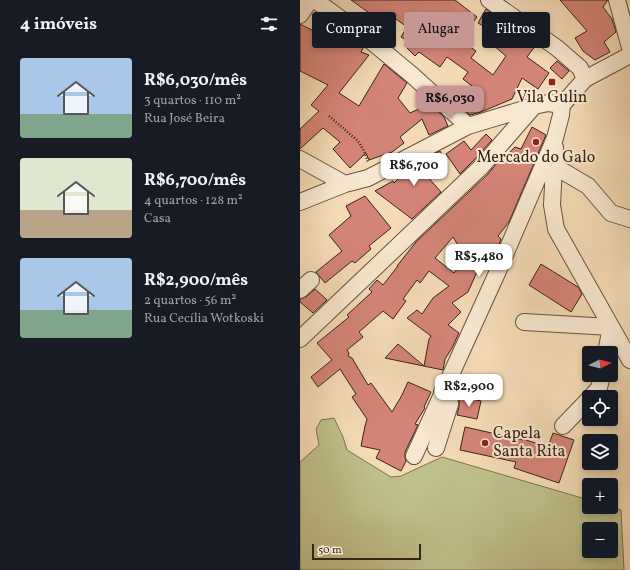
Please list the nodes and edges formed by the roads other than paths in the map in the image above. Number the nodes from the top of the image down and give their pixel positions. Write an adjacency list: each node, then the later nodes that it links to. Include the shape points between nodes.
1 (310, 0): 5 (street)
2 (315, 0): 11 (street, via 371,41)
3 (489, 0): 8 (street, via 557,48 580,68)
4 (617, 0): 6 (street)
5 (300, 15)
6 (630, 48)
7 (630, 55): 8 (street)
8 (585, 79): 9 (street)
9 (562, 105): 10 (street, via 548,103); 12 (street)
10 (534, 106): 11 (street); 20 (street, via 481,168)
11 (468, 126): 15 (street, via 368,178)
12 (555, 138): 14 (street); 23 (street)
13 (300, 159): 15 (street)
14 (554, 166): 17 (street, via 588,186 611,213); 19 (street, via 552,205 556,229)
15 (345, 184): 16 (street)
16 (300, 202)
17 (630, 219)
18 (524, 322): 19 (street)
19 (611, 327): 21 (street); 22 (street)
20 (300, 339)
21 (607, 346)
22 (630, 360)
23 (442, 392): 26 (street, via 449,395 450,404); 27 (street)
24 (582, 406): 25 (street)
25 (563, 426)
26 (436, 448)
27 (414, 456)

